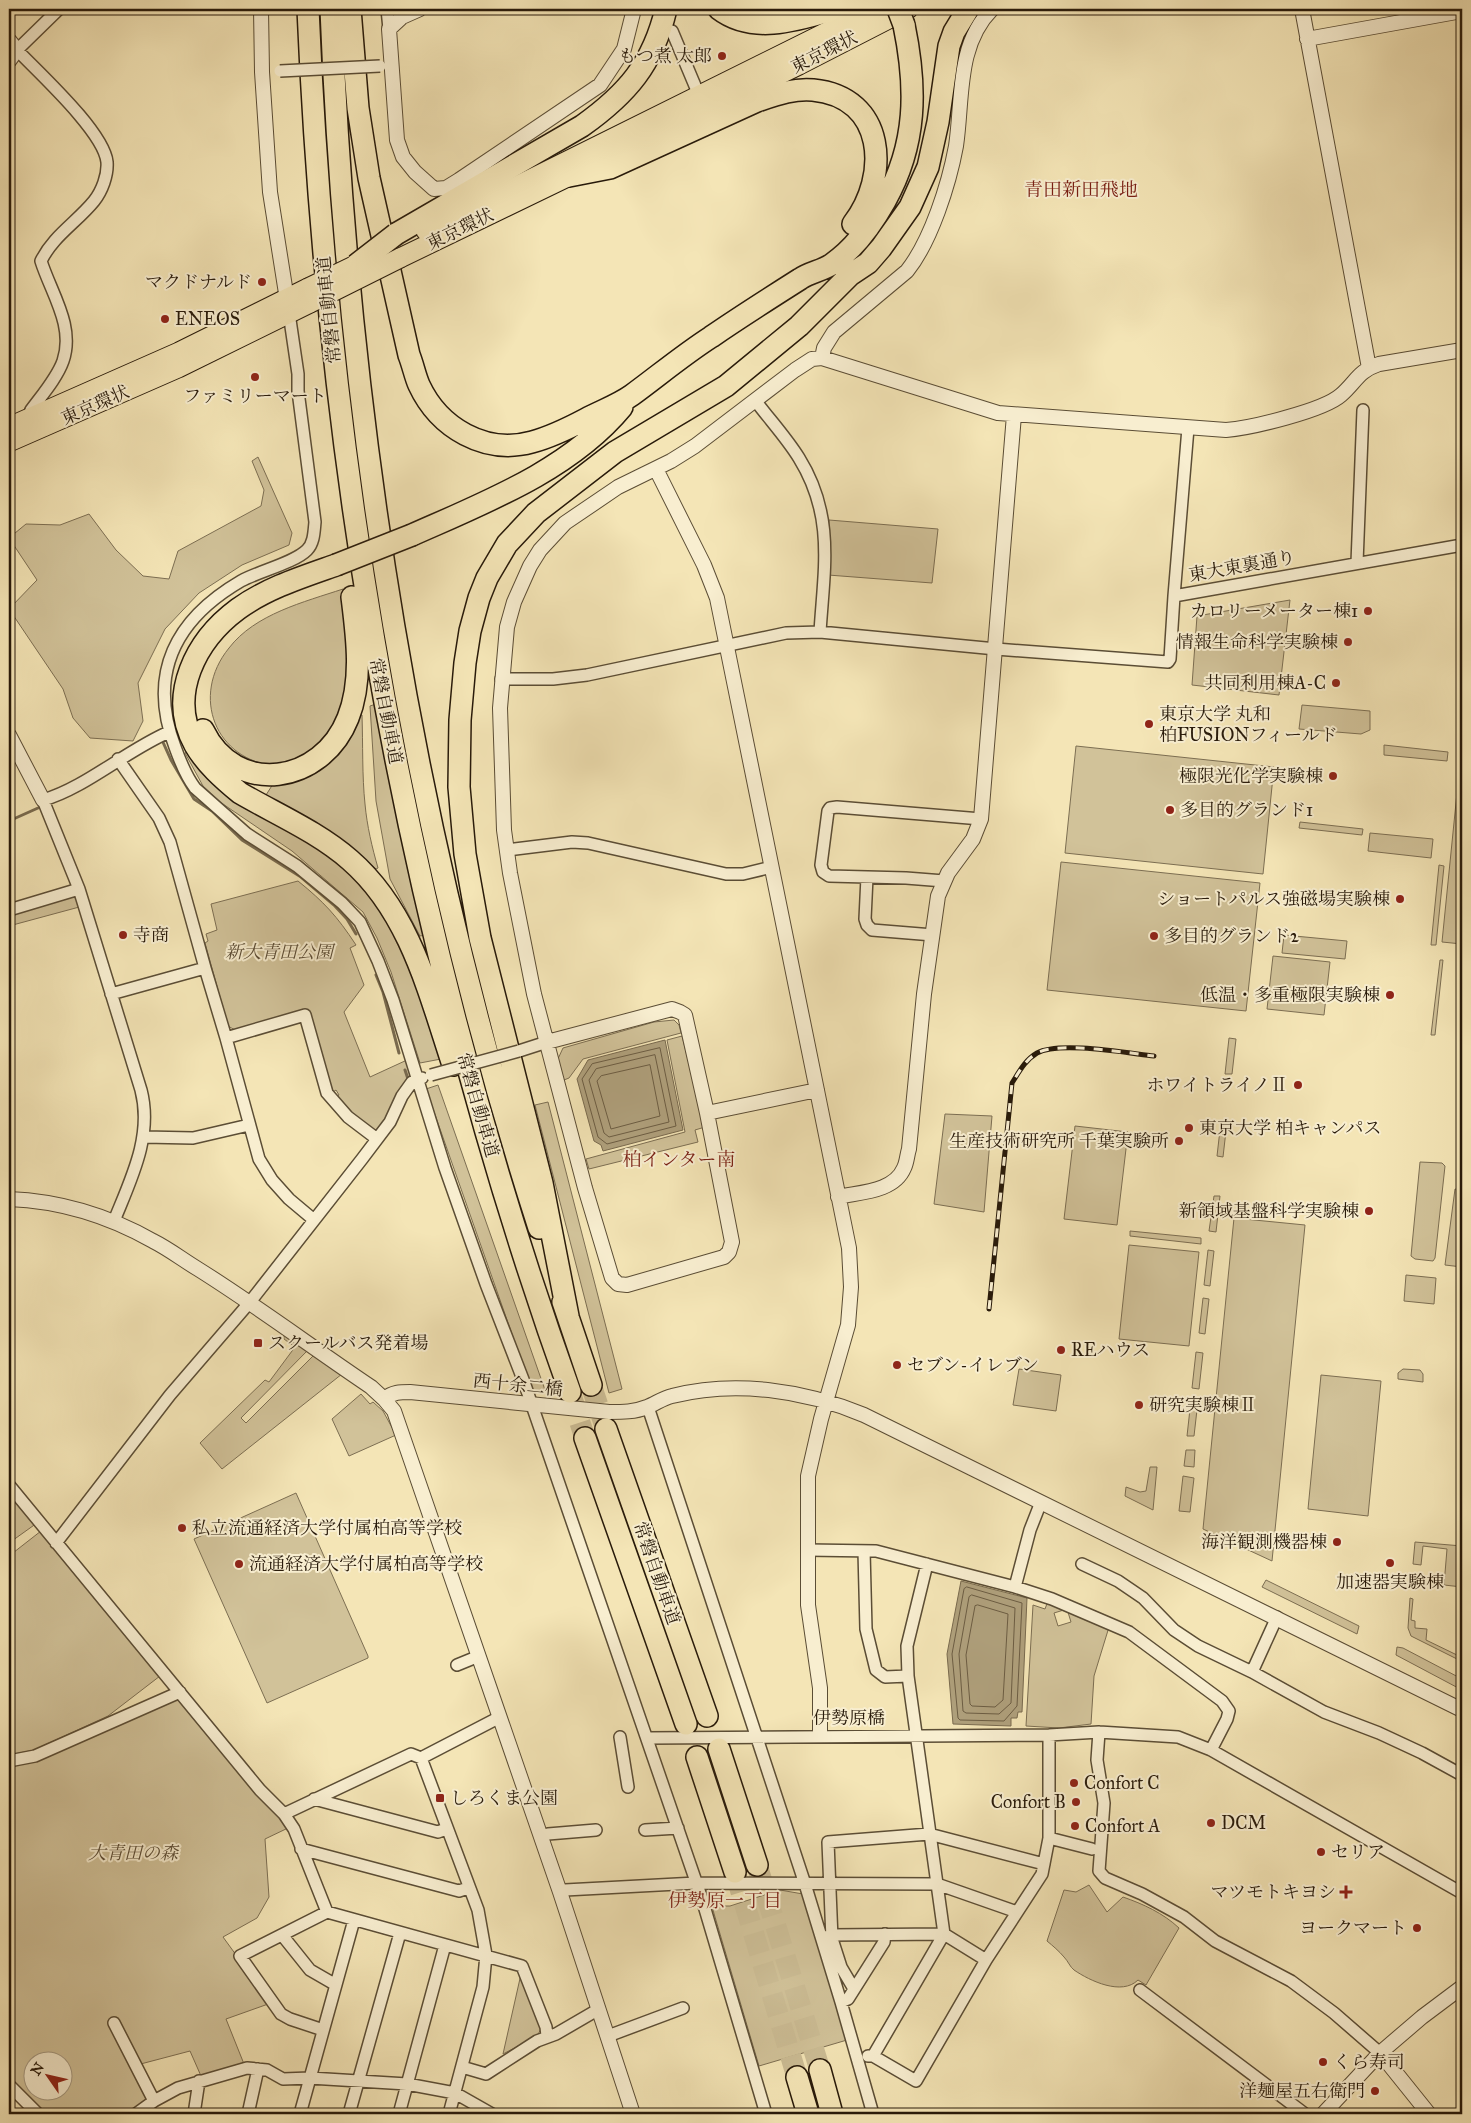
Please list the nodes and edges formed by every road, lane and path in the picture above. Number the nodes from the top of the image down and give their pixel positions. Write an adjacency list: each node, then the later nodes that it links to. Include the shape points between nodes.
1 (59, 9): 21 (street)
2 (261, 9): 23 (street)
3 (308, 9): 32 (highway, 常磐自動車道, via 312,103)
4 (331, 9): 83 (highway, 常磐自動車道, via 343,224 355,339 372,488 398,650 462,957 524,1181)
5 (350, 9): 36 (highway, via 358,108 369,178 409,355 419,384 435,410 471,438 516,445 561,432)
6 (386, 9): 18 (street)
7 (420, 9): 18 (street, via 402,17)
8 (634, 9): 22 (street, via 624,49 600,86 446,188 434,189 403,157 397,140)
9 (666, 9): 26 (highway, via 648,59 636,78 608,106)
10 (719, 9): 11 (highway, via 745,21 768,23 792,21)
11 (834, 9)
12 (873, 9): 24 (highway, 東京環状)
13 (968, 9): 29 (highway, via 949,46 934,146 920,188 898,227 868,263)
14 (992, 9): 34 (street, via 980,23 968,51 955,148 929,234 908,271 834,332)
15 (1302, 9): 20 (street)
16 (1462, 11): 20 (street)
17 (906, 14): 24 (highway, 東京環状); 28 (highway, via 914,96 899,170 884,202 859,238 831,265); 29 (highway, via 923,67 921,132 898,199)
18 (389, 29): 22 (street)
19 (672, 31): 24 (street)
20 (1307, 39): 35 (street)
21 (12, 50): 40 (street, via 83,120 107,161 106,173 94,201 54,241 41,261 68,339 63,362 31,410)
22 (386, 66): 23 (street, bridge)
23 (262, 72): 31 (street, via 270,192)
24 (702, 103): 25 (highway, 東京環状); 26 (highway, 東京環状)
25 (568, 176): 26 (highway, 東京環状); 28 (highway, via 610,168 778,94 812,89 840,97 869,127 875,140 877,170 861,213)
26 (398, 246): 27 (highway, bridge); 30 (highway, 東京環状, bridge)
27 (356, 265): 30 (highway, 東京環状, bridge)
28 (805, 275): 36 (highway, via 696,346)
29 (850, 275): 44 (highway, via 799,326 726,386)
30 (309, 296): 31 (highway, 東京環状)
31 (288, 306): 40 (highway, 東京環状, via 178,368); 55 (street, via 314,522 312,542 301,555 226,590 187,626 171,654 165,678 164,710)
32 (332, 346): 49 (highway, via 339,492 356,628 357,674 352,707 334,743 306,767 284,774 258,774 235,766 216,750 200,720 199,685 212,653 228,634 254,614); 81 (highway, 常磐自動車道, via 362,576 410,833 469,1075)
33 (1462, 350): 35 (street)
34 (822, 358): 37 (street, via 812,359); 39 (street, via 998,413)
35 (1369, 368): 42 (street, via 1340,396 1323,406 1240,429)
36 (630, 397): 46 (highway, via 612,419 561,461)
37 (755, 400): 45 (street, via 695,446); 51 (street, via 798,456 820,502 826,542)
38 (1363, 410): 48 (street)
39 (1014, 415): 42 (street); 53 (street)
40 (38, 423): 41 (highway, 東京環状); 43 (highway, 東京環状)
41 (9, 427)
42 (1188, 428): 50 (street)
43 (9, 442)
44 (615, 452): 46 (highway); 83 (highway, via 536,513 506,544 479,598 470,631 460,720 459,778 471,896 542,1183)
45 (656, 468): 52 (street, via 704,564 717,598); 54 (street, via 618,487 564,523 540,550 520,584 514,602 505,636)
46 (413, 541): 49 (highway)
47 (1462, 545): 48 (street, 東大東裏通り)
48 (1358, 563): 50 (street, 東大東裏通り)
49 (337, 571): 81 (highway, via 263,594 240,608 211,633 188,674 184,706 190,734 204,758 227,782 349,859 380,891 398,918 413,950)
50 (1174, 596): 53 (street, 東大東裏通り, via 1168,662)
51 (820, 632): 52 (street, via 786,633); 53 (street)
52 (727, 646): 54 (street, via 587,675); 61 (street)
53 (996, 649): 59 (street)
54 (501, 679): 60 (street, via 502,783)
55 (169, 732): 57 (street); 71 (street, via 188,779 195,788 247,834 326,888 360,922 393,1000)
56 (9, 734): 58 (street)
57 (118, 759): 58 (street, via 78,784); 67 (street, via 159,818 170,842)
58 (43, 800): 64 (street)
59 (981, 818): 62 (street, via 830,808 825,823 823,872 829,876); 63 (street, via 973,839)
60 (507, 850): 61 (street, via 572,842 726,874 743,874); 70 (street, via 534,994)
61 (772, 866): 72 (street)
62 (868, 878): 63 (street); 66 (street, via 866,926 872,930)
63 (944, 881): 66 (street, via 938,896)
64 (79, 889): 65 (street); 68 (street)
65 (9, 910)
66 (932, 935): 77 (street, via 905,1167 890,1184)
67 (205, 968): 68 (street); 69 (street)
68 (111, 994): 75 (street, via 144,1100)
69 (226, 1038): 74 (street); 76 (street, via 305,1015 328,1093 348,1117)
70 (547, 1042): 71 (street, bridge); 73 (street, via 672,1009 680,1012 685,1015 689,1028); 73 (street, via 608,1270 618,1284 627,1286 724,1257 729,1252 732,1242)
71 (416, 1079): 76 (street, via 406,1089 390,1122); 88 (street)
72 (817, 1090): 73 (street); 77 (street)
73 (707, 1113)
74 (249, 1125): 75 (street, via 193,1138); 79 (street, via 259,1159 272,1180)
75 (144, 1137): 80 (street)
76 (377, 1139): 79 (street)
77 (838, 1198): 87 (street, via 849,1248 850,1306 845,1341)
78 (9, 1199): 80 (street, via 48,1202)
79 (314, 1220): 82 (street)
80 (114, 1221): 82 (street, via 155,1242)
81 (515, 1231): 85 (highway, 常磐自動車道)
82 (250, 1302): 86 (street); 94 (street, via 170,1395)
83 (568, 1316): 84 (highway, 常磐自動車道)
84 (591, 1385)
85 (570, 1392)
86 (384, 1399): 88 (street, 西十余二橋, via 397,1392 410,1392); 101 (street, via 394,1411 404,1437)
87 (826, 1401): 89 (street, 西十余二橋, via 740,1388 670,1396); 93 (street, 西十余二橋, via 864,1415); 95 (street, via 808,1476)
88 (530, 1404): 89 (street, 西十余二橋, via 609,1412); 116 (street)
89 (648, 1407): 111 (street)
90 (606, 1429): 107 (highway, 常磐自動車道)
91 (585, 1438): 109 (highway, 常磐自動車道)
92 (9, 1485): 94 (street)
93 (1041, 1502): 99 (street); 100 (street, 西十余二橋)
94 (56, 1543): 105 (street)
95 (806, 1550): 96 (street); 112 (street, via 808,1605 820,1688)
96 (864, 1552): 97 (street); 104 (street, via 866,1629 876,1670 885,1677)
97 (927, 1564): 99 (street); 104 (street, via 908,1646)
98 (1082, 1564): 103 (street, via 1118,1581 1143,1598 1174,1630 1198,1646)
99 (1015, 1587): 118 (street, via 1129,1632 1222,1701 1229,1711)
100 (1278, 1617): 103 (street); 106 (street, 西十余二橋)
101 (479, 1656): 102 (street); 108 (street)
102 (457, 1665)
103 (1252, 1672): 122 (street, via 1324,1712 1379,1733)
104 (908, 1676): 113 (street)
105 (180, 1692): 121 (street, via 35,1756); 125 (street, via 260,1790)
106 (1462, 1710)
107 (707, 1716)
108 (500, 1717): 120 (street); 131 (street)
109 (686, 1724)
110 (1099, 1732): 114 (street, 伊勢原橋); 118 (street, 伊勢原橋, via 1178,1736); 167 (street, via 1097,1760 1104,1803 1099,1871 1105,1878 1184,1916 1215,1942 1291,1981)
111 (756, 1736): 112 (street, 伊勢原橋); 116 (street, 伊勢原橋); 139 (street)
112 (820, 1736): 113 (street, 伊勢原橋)
113 (916, 1736): 114 (street, 伊勢原橋); 130 (street)
114 (1049, 1736): 132 (street)
115 (620, 1737): 123 (street)
116 (648, 1738): 126 (street)
117 (719, 1749): 135 (highway)
118 (1211, 1750): 144 (street, 伊勢原橋)
119 (697, 1757): 137 (highway)
120 (421, 1758): 124 (street, via 411,1754); 127 (street)
121 (9, 1761)
122 (1462, 1775)
123 (628, 1787)
124 (314, 1799): 125 (street); 127 (street, via 438,1832)
125 (284, 1814): 133 (street)
126 (678, 1828): 129 (street); 138 (street)
127 (446, 1829): 142 (street)
128 (596, 1830): 131 (street)
129 (645, 1830)
130 (929, 1834): 136 (street); 140 (street, via 828,1842); 141 (street)
131 (541, 1836): 143 (street)
132 (1049, 1838): 134 (street); 136 (street)
133 (301, 1848): 142 (street, via 459,1891); 145 (street)
134 (1092, 1849)
135 (757, 1864)
136 (1044, 1864): 146 (street, via 1042,1874)
137 (735, 1872)
138 (696, 1883): 139 (street); 143 (street); 191 (street)
139 (805, 1884): 140 (street); 152 (street)
140 (831, 1884): 141 (street); 152 (street)
141 (937, 1884): 146 (street); 150 (street)
142 (468, 1888): 154 (street, via 478,1910)
143 (560, 1892): 162 (street)
144 (1462, 1893)
145 (327, 1912): 147 (street); 151 (street)
146 (1016, 1912): 155 (street)
147 (354, 1920): 148 (street); 156 (street)
148 (400, 1933): 153 (street); 176 (street)
149 (885, 1934): 150 (street); 152 (street); 158 (street, via 884,1942)
150 (944, 1934): 155 (street); 169 (street)
151 (282, 1935): 156 (street, via 310,1970); 164 (street, via 240,1956 282,2014)
152 (827, 1937): 158 (street); 160 (street)
153 (445, 1945): 154 (street); 177 (street)
154 (486, 1955): 165 (street, via 522,1966 546,2027); 170 (street, via 483,1987)
155 (986, 1960): 169 (street, via 916,2080)
156 (336, 1985): 164 (street)
157 (1462, 1986): 167 (street)
158 (854, 1989): 160 (street)
159 (1140, 1990): 195 (street)
160 (842, 2002): 168 (street)
161 (683, 2008): 166 (street)
162 (599, 2009): 165 (street, via 556,2034); 166 (street)
163 (114, 2023): 180 (street)
164 (323, 2030): 174 (street)
165 (546, 2036): 170 (street, via 486,2074)
166 (608, 2036): 190 (street)
167 (1380, 2053): 196 (street); 197 (street)
168 (857, 2056): 169 (street); 194 (street)
169 (873, 2056)
170 (462, 2068): 179 (street)
171 (258, 2069): 174 (street, via 267,2070 282,2079); 175 (street, via 247,2068); 184 (street)
172 (820, 2070): 193 (highway)
173 (797, 2077): 192 (highway)
174 (310, 2078): 176 (street); 185 (street)
175 (199, 2080): 180 (street); 183 (street)
176 (358, 2082): 177 (street); 186 (street)
177 (407, 2084): 179 (street); 187 (street)
178 (9, 2085): 182 (street)
179 (455, 2094): 188 (street); 189 (street)
180 (154, 2100): 181 (street)
181 (139, 2113)
182 (38, 2114)
183 (194, 2114)
184 (248, 2114)
185 (300, 2114)
186 (349, 2114)
187 (399, 2114)
188 (450, 2114)
189 (492, 2114)
190 (633, 2114)
191 (766, 2114)
192 (808, 2114)
193 (832, 2114)
194 (873, 2114)
195 (1304, 2114)
196 (1323, 2114)
197 (1429, 2114)

